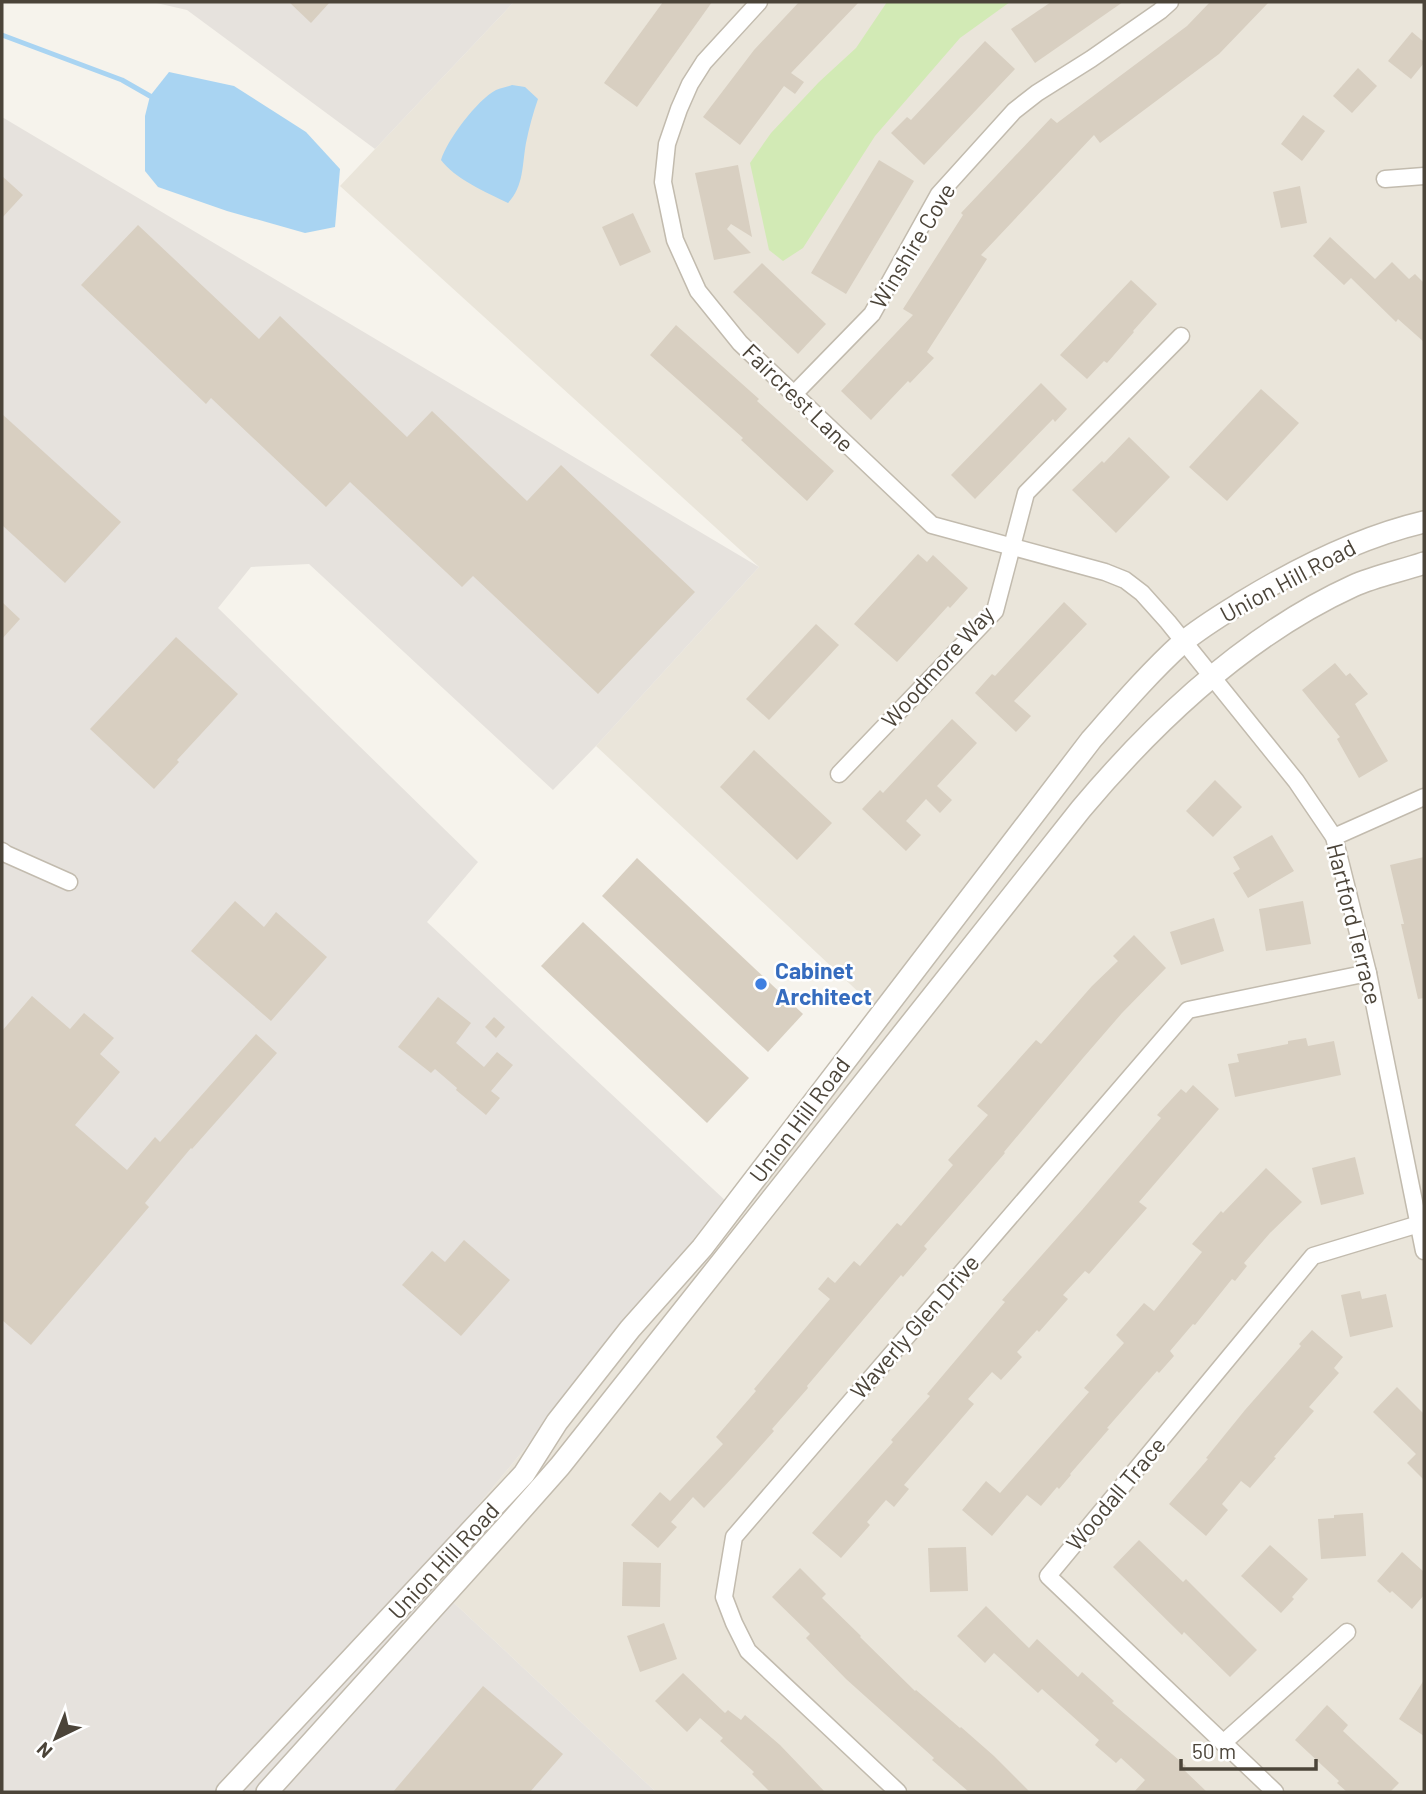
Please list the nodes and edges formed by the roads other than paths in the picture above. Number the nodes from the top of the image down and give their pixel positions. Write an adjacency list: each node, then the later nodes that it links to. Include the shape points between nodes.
1 (759, 2): 6 (street, Faircrest Lane, via 690,84 667,144 663,182 675,240 698,291 740,343)
2 (1170, 2): 6 (street, Winshire Cove, via 1014,111 939,194 872,314)
3 (1424, 176): 4 (street)
4 (1385, 179)
5 (1181, 335): 8 (street, Woodmore Way, via 1026,492)
6 (794, 394): 8 (street, Faircrest Lane, via 932,526)
7 (1424, 522): 10 (street, Union Hill Road, via 1317,561 1216,618)
8 (1013, 547): 10 (street, Faircrest Lane, via 1125,580); 12 (street, Woodmore Way, via 995,611)
9 (1424, 563): 11 (street, Union Hill Road, via 1356,584 1309,608)
10 (1184, 642): 11 (street, Hartford Terrace); 22 (street, Union Hill Road, via 1091,740 702,1248 557,1422 524,1474)
11 (1213, 677): 14 (street, Hartford Terrace); 23 (street, Union Hill Road, via 1118,765 559,1466)
12 (839, 774)
13 (1424, 797): 14 (street)
14 (1334, 837): 17 (street, Hartford Terrace)
15 (2, 850): 16 (street)
16 (69, 882)
17 (1368, 973): 18 (street, Hartford Terrace); 24 (street, Waverly Glen Drive, via 1188,1010 734,1537 724,1597 748,1651)
18 (1419, 1224): 19 (street, Hartford Terrace); 21 (street, Woodall Trace, via 1313,1256 1048,1576)
19 (1424, 1251)
20 (1347, 1632): 21 (street)
21 (1223, 1743): 25 (street, Woodall Trace)
22 (227, 1792)
23 (267, 1792)
24 (898, 1792)
25 (1275, 1792)

